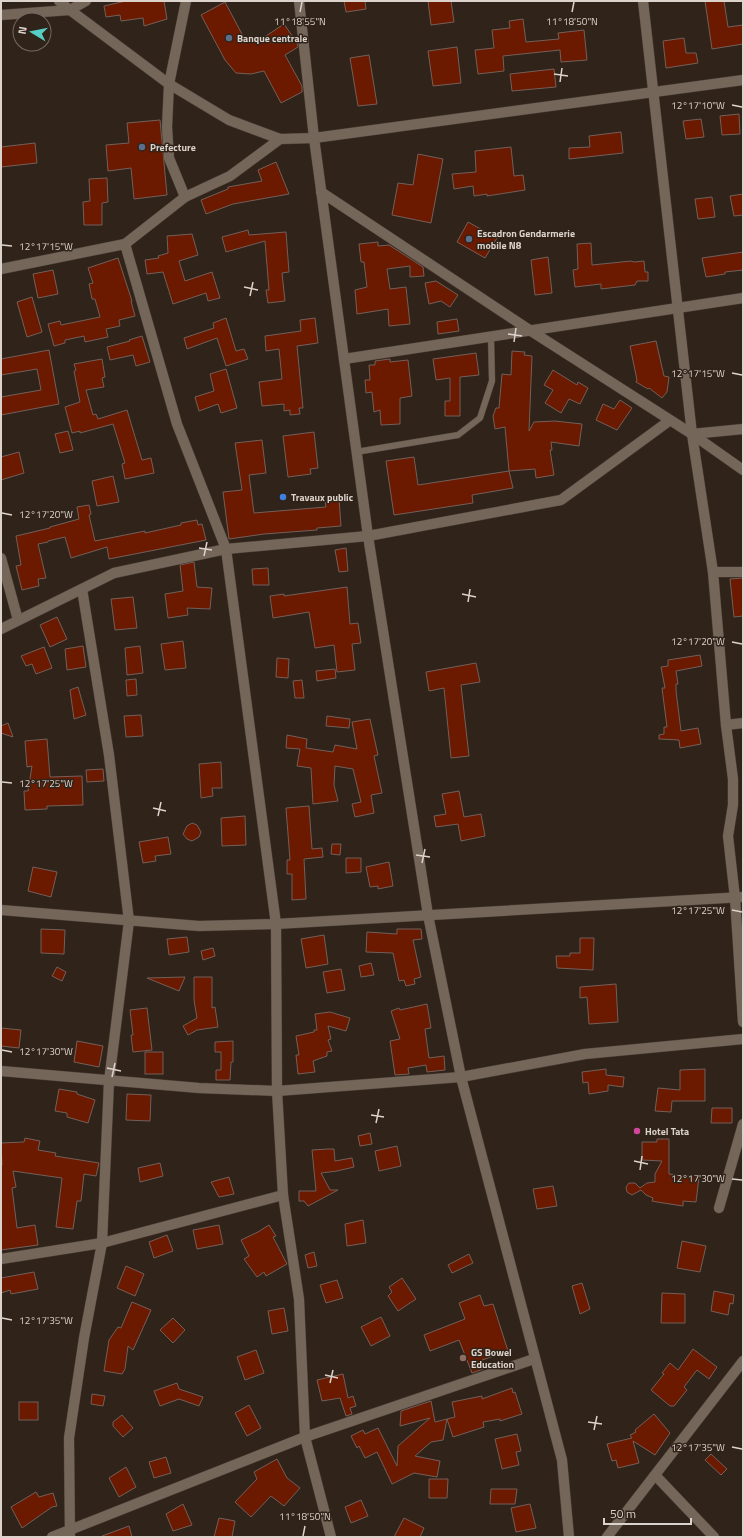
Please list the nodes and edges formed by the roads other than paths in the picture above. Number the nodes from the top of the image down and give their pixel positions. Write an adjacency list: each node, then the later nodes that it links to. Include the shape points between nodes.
1 (59, 1): 6 (street)
2 (86, 1): 6 (street)
3 (186, 1): 9 (street)
4 (299, 1): 11 (street)
5 (643, 1): 10 (street)
6 (70, 10): 7 (street); 9 (street)
7 (1, 15)
8 (743, 80): 10 (street)
9 (169, 84): 12 (street, via 229,120); 14 (street, via 169,158)
10 (653, 92): 11 (street); 18 (street)
11 (314, 138): 12 (street); 13 (street)
12 (280, 139): 14 (street, via 230,176)
13 (321, 192): 19 (street); 21 (street)
14 (185, 197): 15 (street)
15 (125, 244): 16 (street); 28 (street, via 177,424)
16 (1, 269)
17 (743, 298): 18 (street)
18 (678, 309): 19 (street); 24 (street)
19 (531, 331): 20 (street); 22 (street)
20 (491, 337): 21 (street); 25 (lane, via 492,381 480,418 458,435)
21 (344, 359): 25 (street)
22 (669, 421): 24 (street); 27 (street, via 560,500)
23 (743, 429): 24 (street)
24 (692, 434): 26 (street); 30 (street)
25 (356, 452): 27 (street)
26 (743, 470)
27 (368, 536): 28 (street); 39 (street)
28 (226, 549): 32 (street, via 114,573); 41 (street)
29 (1, 558): 33 (street)
30 (713, 572): 31 (street); 36 (street)
31 (743, 572)
32 (82, 589): 33 (street); 40 (street, via 109,755)
33 (18, 620): 34 (street)
34 (1, 629)
35 (743, 723): 36 (street)
36 (726, 725): 37 (street, via 733,779 728,836)
37 (739, 898): 39 (street); 42 (street)
38 (1, 910): 40 (street)
39 (428, 915): 41 (street); 45 (street)
40 (129, 921): 41 (street, via 200,926); 46 (street)
41 (276, 924): 47 (street)
42 (743, 1022)
43 (743, 1039): 45 (street, via 585,1054)
44 (1, 1071): 46 (street)
45 (461, 1077): 47 (street); 53 (street)
46 (109, 1081): 47 (street, via 199,1088); 51 (street)
47 (277, 1090): 49 (street)
48 (743, 1124): 50 (street)
49 (283, 1195): 51 (street); 55 (street, via 299,1299)
50 (719, 1208)
51 (102, 1243): 52 (street); 57 (street, via 69,1438)
52 (1, 1259)
53 (534, 1359): 55 (street); 60 (street, via 562,1460)
54 (743, 1362): 56 (street)
55 (305, 1437): 57 (street); 59 (street)
56 (655, 1475): 61 (street); 62 (street)
57 (69, 1533): 58 (street)
58 (52, 1537)
59 (330, 1537)
60 (569, 1537)
61 (607, 1537)
62 (714, 1537)

